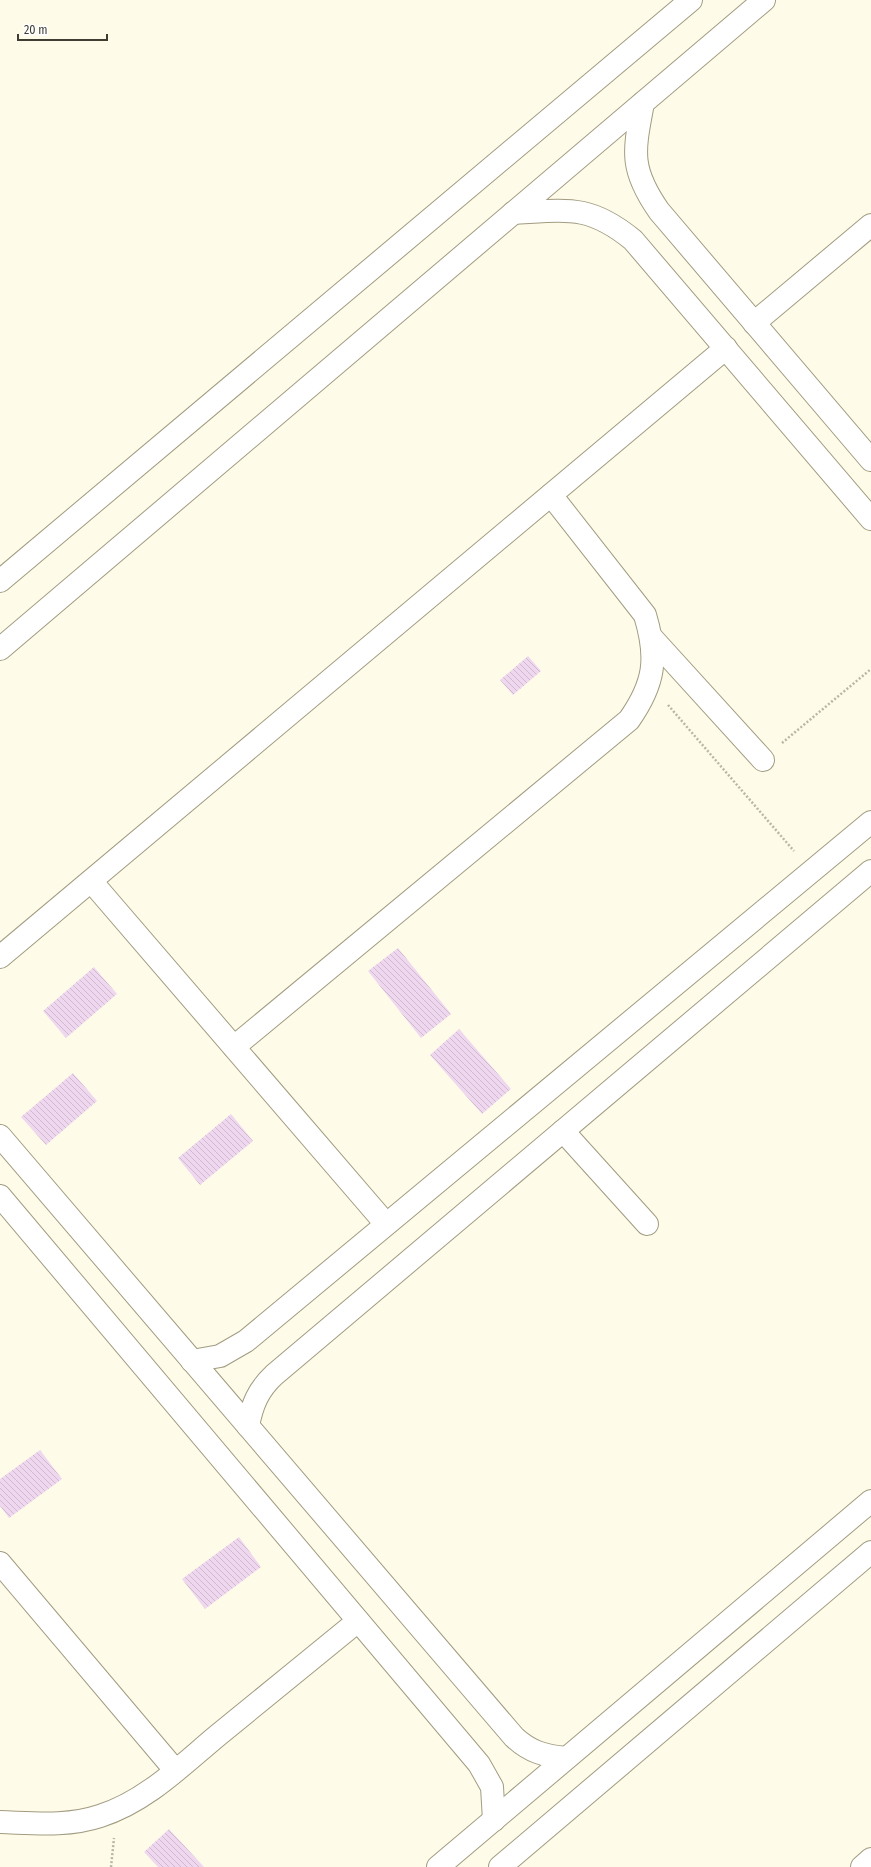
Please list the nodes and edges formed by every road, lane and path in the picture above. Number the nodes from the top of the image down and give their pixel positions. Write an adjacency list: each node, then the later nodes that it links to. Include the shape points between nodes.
1 (691, 0): 11 (street)
2 (764, 0): 3 (street)
3 (643, 103): 4 (street); 6 (street, via 635,144 637,168 645,191)
4 (513, 213): 7 (street, via 569,210 593,215 615,225 633,240); 13 (street)
5 (871, 225): 6 (street)
6 (754, 323): 8 (street)
7 (726, 348): 9 (street); 10 (street)
8 (871, 460)
9 (551, 495): 12 (street, via 646,615); 21 (street)
10 (871, 519)
11 (0, 581)
12 (652, 638): 15 (street, via 654,661); 16 (street)
13 (0, 649)
14 (871, 669): 16 (path)
15 (649, 683): 17 (path); 23 (street, via 641,703 629,720)
16 (763, 760): 17 (path)
17 (735, 783): 19 (path)
18 (871, 822): 19 (street)
19 (811, 871): 27 (street)
20 (871, 871): 24 (street)
21 (91, 881): 22 (street); 23 (street)
22 (0, 957)
23 (234, 1047): 27 (street)
24 (563, 1131): 28 (street); 30 (street, via 264,1384 256,1396)
25 (0, 1136): 29 (street)
26 (0, 1196): 34 (street)
27 (386, 1224): 29 (street, via 234,1350 220,1356)
28 (647, 1224)
29 (192, 1361): 30 (street)
30 (248, 1426): 35 (street, via 514,1736 536,1753)
31 (871, 1501): 35 (street)
32 (871, 1552): 41 (street)
33 (0, 1563): 36 (street)
34 (358, 1620): 36 (street); 37 (street, via 483,1769 492,1787)
35 (566, 1758): 37 (street)
36 (175, 1770): 38 (street, via 133,1801 99,1816 62,1824)
37 (494, 1820): 40 (street)
38 (0, 1822)
39 (871, 1859): 42 (street)
40 (438, 1867)
41 (500, 1867)
42 (862, 1867)

